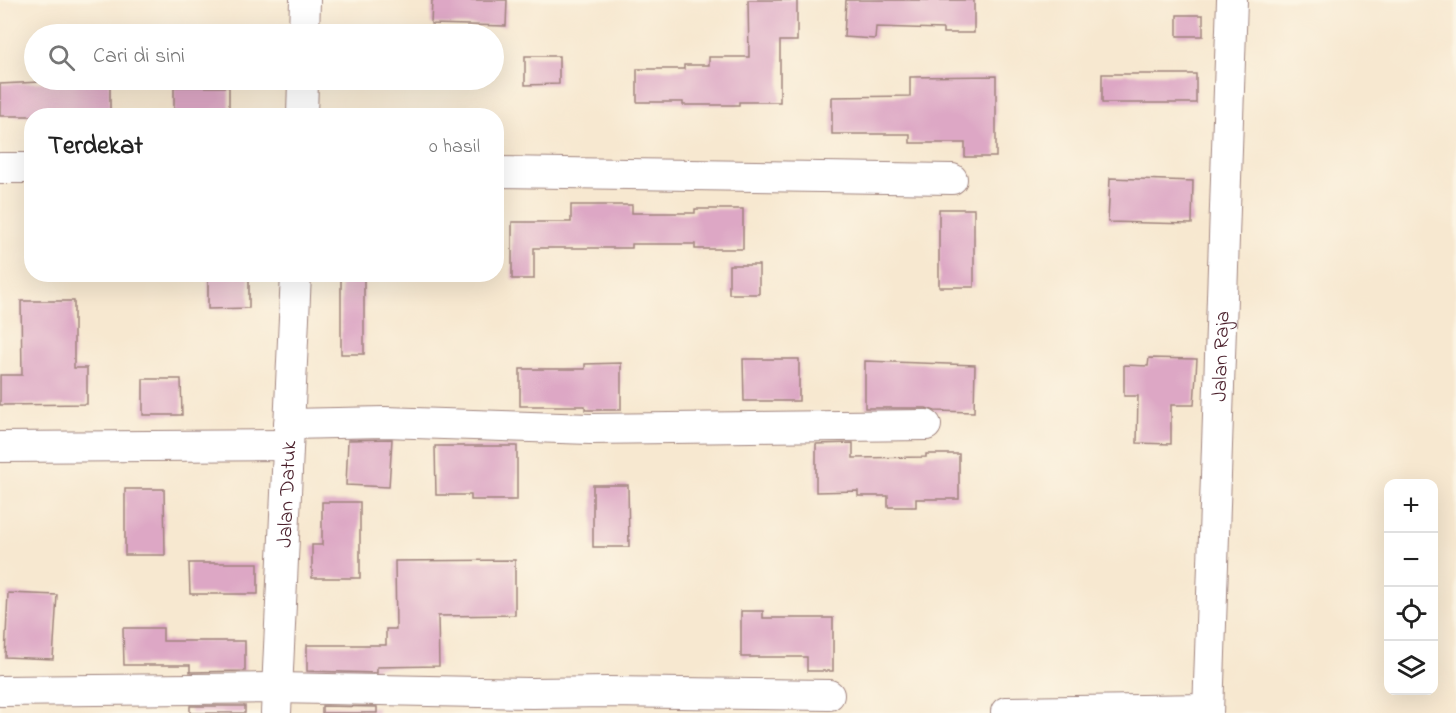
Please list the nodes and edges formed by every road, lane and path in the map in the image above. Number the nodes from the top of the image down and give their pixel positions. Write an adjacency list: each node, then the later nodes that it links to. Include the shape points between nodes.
1 (305, 0): 3 (street)
2 (1233, 0): 17 (street, Jalan Raja)
3 (304, 24)
4 (303, 90): 5 (street)
5 (302, 108)
6 (0, 168): 7 (street)
7 (24, 168)
8 (504, 172): 9 (street)
9 (952, 179)
10 (296, 282): 12 (street, Jalan Datuk)
11 (926, 424): 12 (street, via 590,429 385,422)
12 (288, 434): 13 (street); 16 (street, Jalan Datuk)
13 (0, 447)
14 (0, 692): 16 (street)
15 (829, 695): 16 (street, via 608,692)
16 (276, 700)
17 (1200, 710): 18 (street)
18 (1006, 712)

